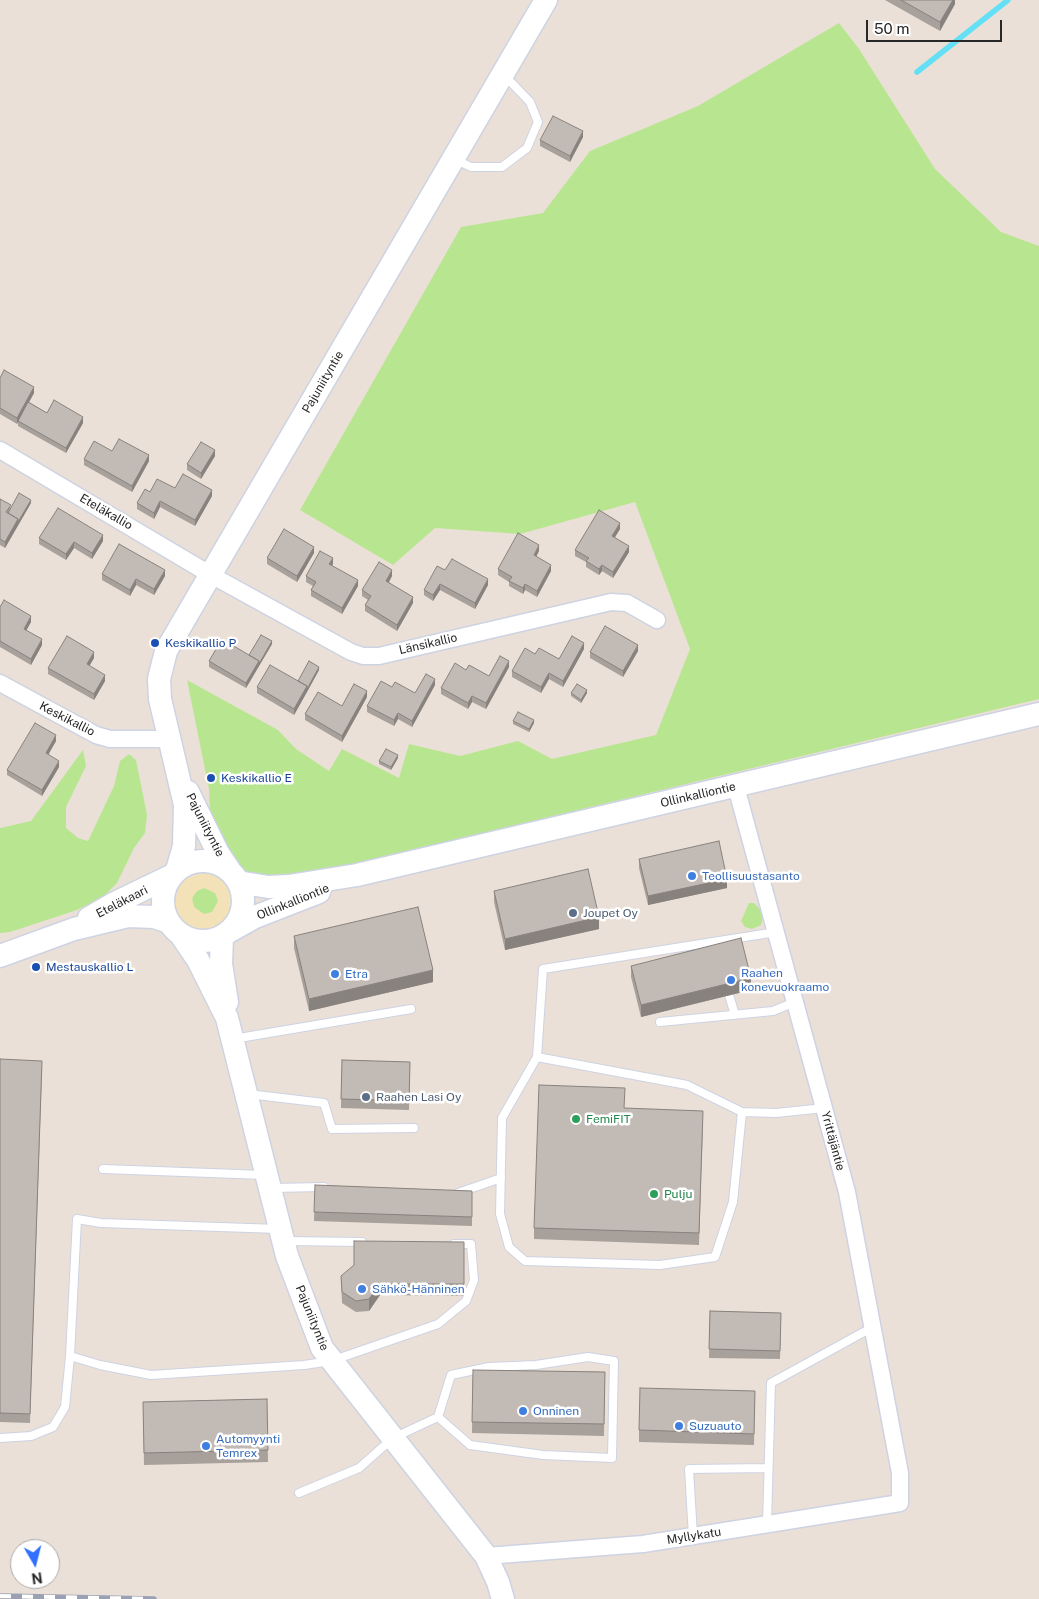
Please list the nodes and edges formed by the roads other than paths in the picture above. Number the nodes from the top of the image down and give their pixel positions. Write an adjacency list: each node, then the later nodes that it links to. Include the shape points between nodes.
1 (546, 0): 2 (street, Pajuniityntie)
2 (503, 74): 3 (street, Pajuniityntie); 3 (lane, via 530,102 538,122 527,148 502,167 472,167)
3 (454, 158): 5 (street, Pajuniityntie)
4 (0, 450): 5 (street, Eteläkallio)
5 (212, 575): 6 (street, Länsikallio, via 351,652 371,656 612,602 627,603); 9 (street, Pajuniityntie, via 162,663 160,699)
6 (657, 620)
7 (0, 683): 9 (street, Keskikallio, via 96,735 110,739)
8 (1039, 714): 11 (street, Ollinkalliontie)
9 (170, 739): 10 (street, Pajuniityntie)
10 (180, 778): 12 (street, Pajuniityntie, via 186,824); 14 (street, Pajuniityntie, via 218,854)
11 (736, 786): 13 (street, Ollinkalliontie); 17 (street, Yrittäjäntie)
12 (174, 873): 14 (street, via 184,865 202,860 212,861); 15 (street, via 165,888 163,902); 16 (street, Eteläkaari, via 113,904)
13 (357, 875): 14 (street, Ollinkalliontie, via 268,887); 18 (street, Ollinkalliontie, via 255,917)
14 (234, 876): 18 (street, via 242,888 243,906 238,920)
15 (175, 928): 16 (street, Eteläkaari, via 154,917 128,916); 18 (street, via 199,941); 25 (street, Pajuniityntie, via 198,960)
16 (74, 929): 19 (street, Eteläkaari)
17 (776, 932): 21 (street, Yrittäjäntie); 26 (lane, via 543,969)
18 (226, 933): 25 (street, Pajuniityntie, via 221,964)
19 (0, 956)
20 (729, 995): 23 (lane)
21 (796, 1002): 23 (lane, via 773,1011); 28 (street, Yrittäjäntie)
22 (411, 1009): 25 (lane)
23 (734, 1015): 24 (lane)
24 (660, 1022)
25 (230, 1029): 27 (street, Pajuniityntie)
26 (537, 1057): 29 (lane, via 687,1085); 32 (lane, via 502,1118)
27 (247, 1093): 30 (lane, via 324,1103 332,1129); 33 (street, Pajuniityntie)
28 (824, 1108): 29 (lane, via 776,1113); 39 (street, Yrittäjäntie, via 847,1192)
29 (742, 1112): 32 (lane, via 733,1202 714,1257 660,1265 525,1261 509,1247 500,1214)
30 (414, 1128)
31 (103, 1168): 33 (lane)
32 (500, 1178): 35 (lane, via 455,1194)
33 (270, 1181): 34 (lane); 36 (street, Pajuniityntie)
34 (333, 1187)
35 (446, 1194)
36 (282, 1235): 37 (lane); 40 (lane, via 77,1220); 41 (street, Pajuniityntie, via 322,1348)
37 (372, 1242)
38 (441, 1244): 41 (lane, via 471,1244 474,1280 466,1301 438,1324)
39 (873, 1328): 45 (lane, via 771,1383); 47 (street, Yrittäjäntie, via 900,1473)
40 (70, 1356): 41 (lane, via 100,1366 151,1375); 43 (lane, via 65,1407 53,1427 30,1436)
41 (331, 1361): 44 (street, Pajuniityntie)
42 (438, 1417): 42 (lane, via 470,1445 543,1455 612,1458 614,1361 588,1357 536,1365 489,1367 451,1375); 44 (lane)
43 (0, 1438)
44 (392, 1438): 46 (lane, via 358,1468); 50 (street, Pajuniityntie)
45 (767, 1468): 48 (lane); 49 (lane, via 689,1469)
46 (299, 1493)
47 (900, 1503): 48 (street, Myllykatu)
48 (767, 1524): 49 (street, Myllykatu)
49 (693, 1536): 50 (street, Myllykatu, via 643,1544)
50 (486, 1556): 51 (street, Pajuniityntie)
51 (503, 1599)

